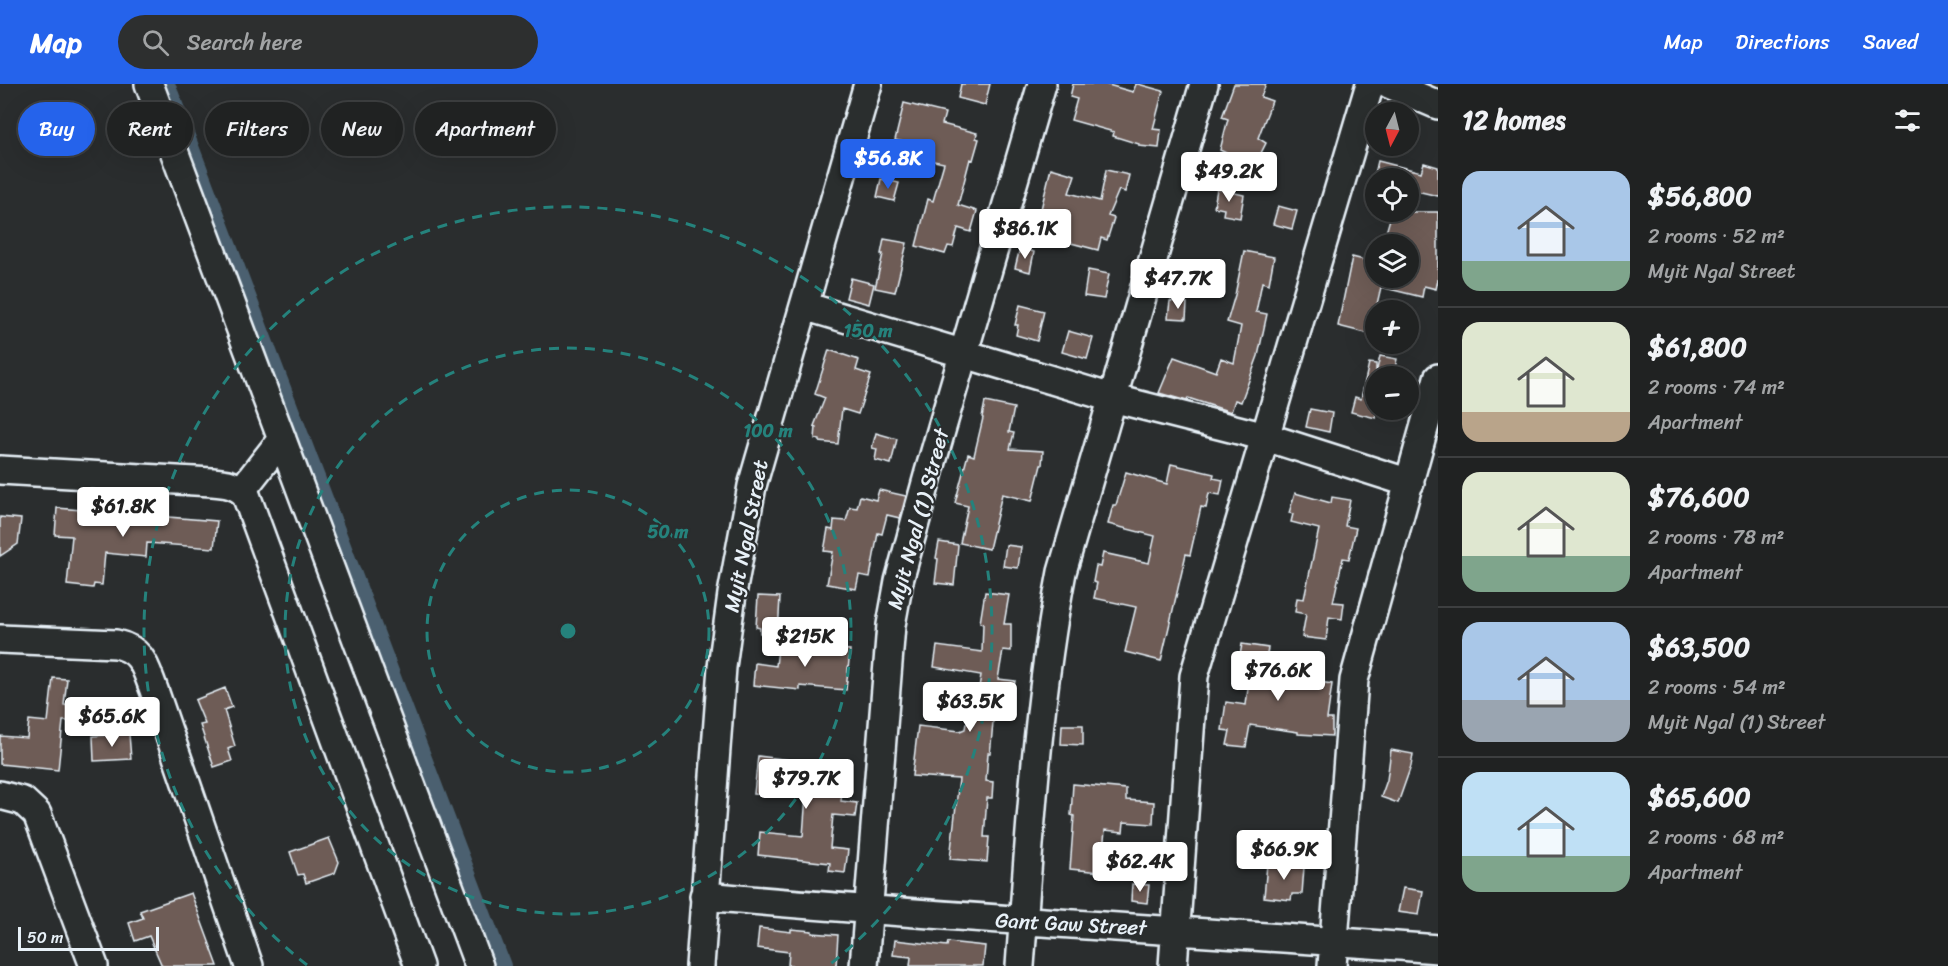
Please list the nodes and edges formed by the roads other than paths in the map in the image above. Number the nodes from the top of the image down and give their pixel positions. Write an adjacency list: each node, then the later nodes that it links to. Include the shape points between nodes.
1 (149, 84): 13 (street)
2 (868, 84): 8 (street, Myit Ngal Street)
3 (1042, 84): 9 (street, Myit Ngal (1) Street)
4 (1204, 84): 11 (street)
5 (1370, 84): 12 (street)
6 (1389, 84): 7 (street)
7 (1438, 105)
8 (804, 306): 9 (street); 19 (street, Myit Ngal Street, via 752,486 732,594 722,667)
9 (963, 354): 11 (street); 20 (street, Myit Ngal (1) Street, via 899,581 891,625)
10 (1438, 378): 15 (street)
11 (1112, 398): 12 (street); 21 (street, via 1062,572 1049,638)
12 (1266, 437): 15 (street); 22 (street, via 1194,676)
13 (282, 439): 16 (street); 28 (street)
14 (0, 470): 16 (street, via 212,482)
15 (1410, 483): 24 (street, via 1354,680)
16 (242, 490): 27 (street, via 250,501)
17 (0, 639): 26 (street, via 116,644 137,653 154,690)
18 (0, 795): 25 (street, via 23,801 37,814)
19 (704, 896): 20 (street, Gant Gaw Street); 29 (street, Myit Ngal Street)
20 (867, 911): 21 (street, Gant Gaw Street); 30 (street, Myit Ngal (1) Street)
21 (1024, 922): 22 (street, Gant Gaw Street); 31 (street)
22 (1176, 930): 24 (street, Gant Gaw Street); 32 (street)
23 (1438, 949): 24 (street, Gant Gaw Street)
24 (1333, 954)
25 (94, 966)
26 (249, 966)
27 (419, 966)
28 (479, 966)
29 (700, 966)
30 (864, 966)
31 (1020, 966)
32 (1173, 966)

